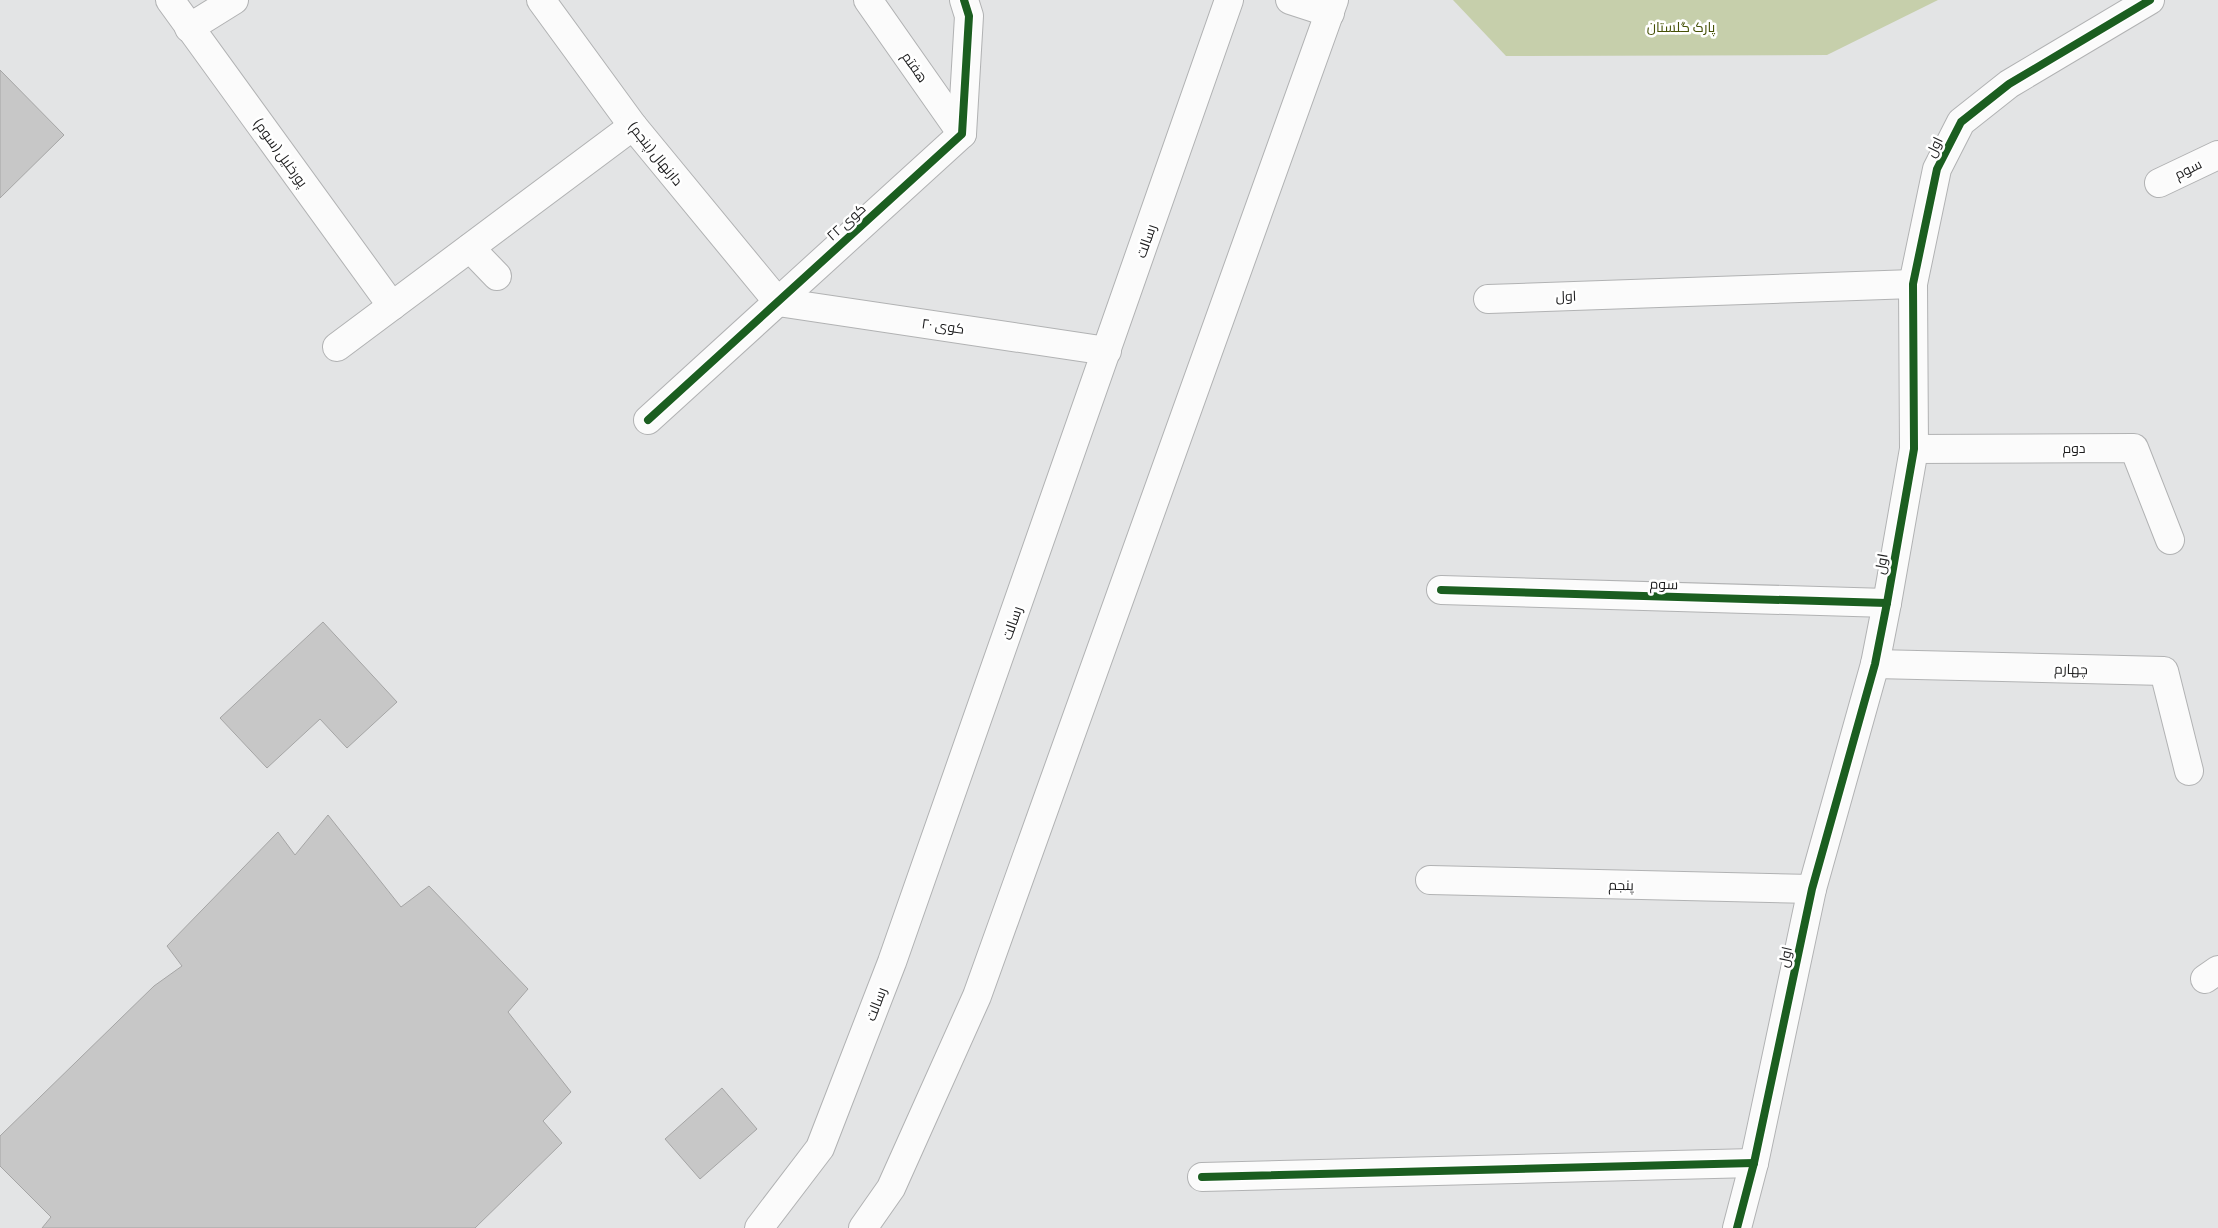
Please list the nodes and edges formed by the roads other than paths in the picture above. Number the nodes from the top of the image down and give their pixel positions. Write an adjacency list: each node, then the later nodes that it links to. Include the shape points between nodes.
1 (170, 0): 10 (street, پورخلیل (سوم))
2 (234, 0): 10 (street)
3 (541, 0): 11 (street, دارنهال (پنجم))
4 (868, 0): 12 (street, هفتم)
5 (964, 0): 12 (street, via 969,16)
6 (1229, 0): 22 (street, رسالت)
7 (1290, 0): 9 (street)
8 (2150, 0): 17 (street, اول, via 2009,84 1961,122 1938,169)
9 (1332, 6): 35 (street, via 976,996 891,1188)
10 (189, 28): 20 (street, پورخلیل (سوم))
11 (633, 126): 15 (street); 19 (street, دارنهال (پنجم))
12 (962, 134): 19 (street, کوی ۲۲)
13 (2218, 155): 14 (street, سوم)
14 (2159, 183)
15 (470, 248): 16 (street); 20 (street)
16 (496, 276)
17 (1913, 284): 18 (street, اول); 24 (street, اول)
18 (1488, 299)
19 (778, 302): 22 (street, کوی ۲۰); 23 (street, کوی ۲۲)
20 (392, 306): 21 (street)
21 (337, 347)
22 (1107, 351): 34 (street, رسالت, via 892,962 820,1148)
23 (648, 420)
24 (1914, 449): 25 (street, دوم, via 2134,448); 27 (street, اول)
25 (2170, 540)
26 (1441, 590): 27 (street, سوم)
27 (1887, 602): 28 (street, اول)
28 (1875, 664): 29 (street, چهارم, via 2164,670); 31 (street, اول)
29 (2189, 771)
30 (1430, 880): 31 (street, پنجم)
31 (1812, 890): 32 (street, اول)
32 (1754, 1163): 33 (street); 36 (street, اول)
33 (1202, 1177)
34 (759, 1228)
35 (863, 1228)
36 (1737, 1228)

